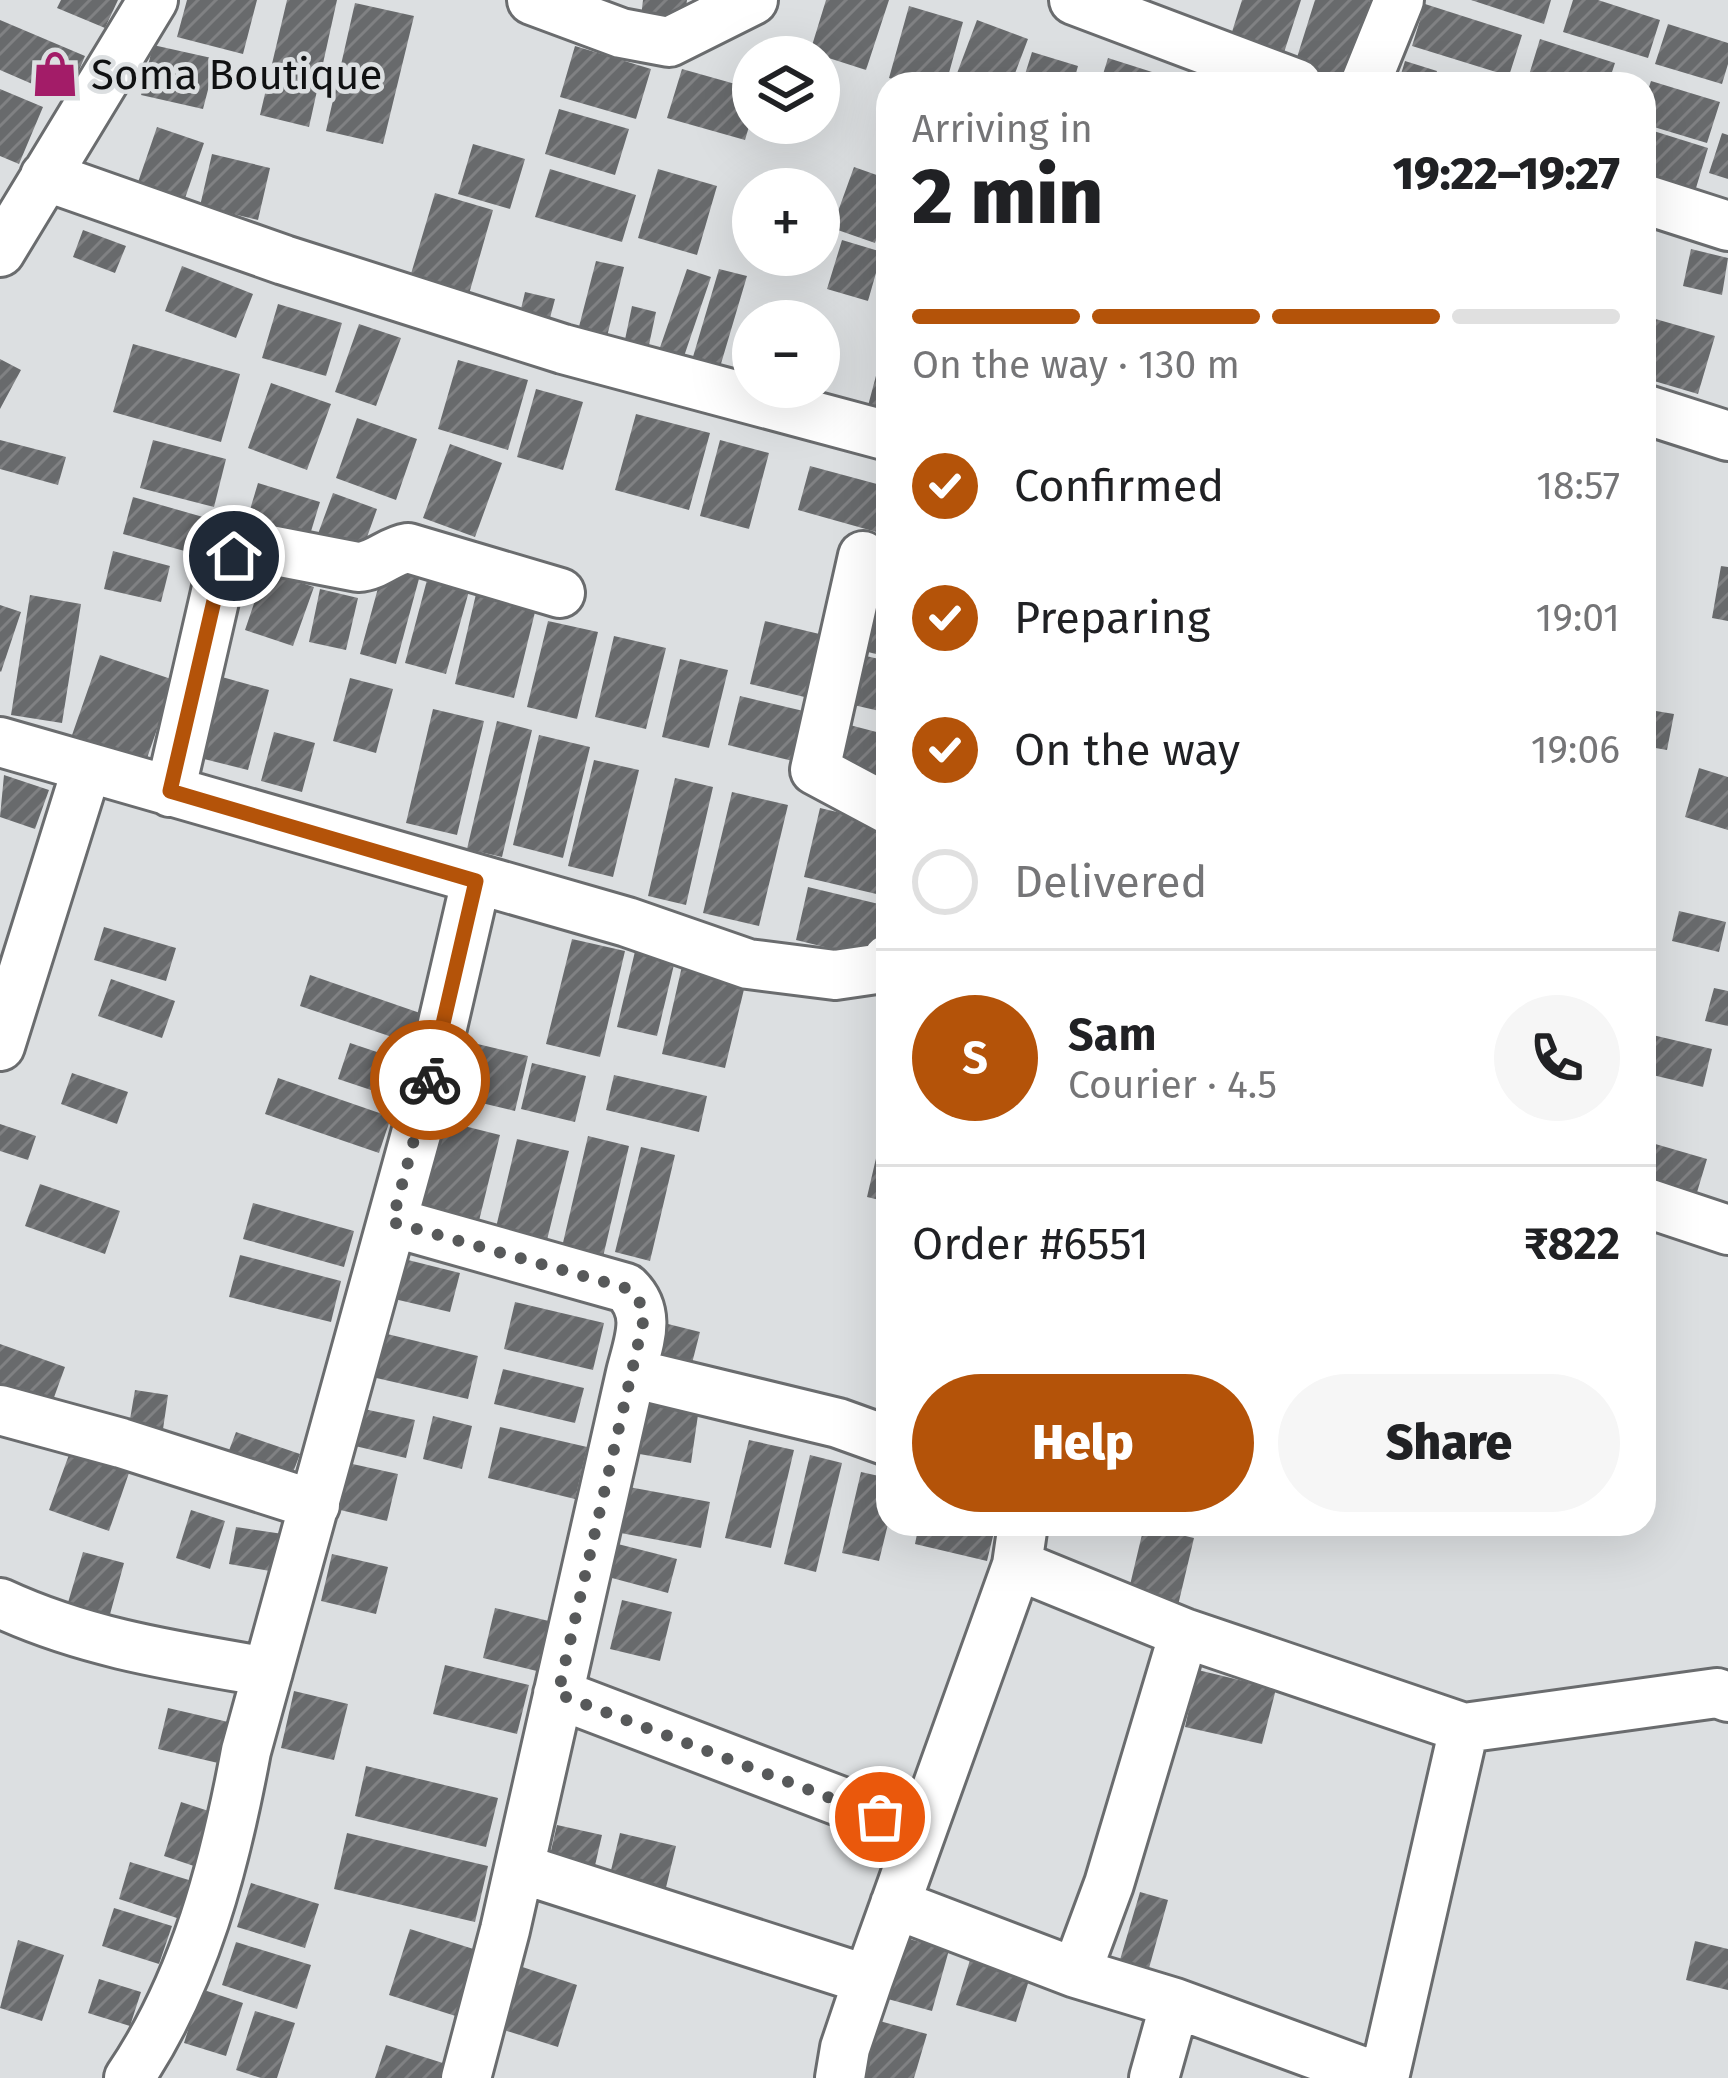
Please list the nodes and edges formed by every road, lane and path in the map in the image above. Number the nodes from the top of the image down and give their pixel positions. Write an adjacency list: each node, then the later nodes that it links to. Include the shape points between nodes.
1 (153, 0): 8 (street)
2 (753, 0): 5 (street, via 669,42 621,33)
3 (1074, 0): 6 (street)
4 (1399, 0): 7 (street)
5 (544, 2)
6 (1265, 72)
7 (1370, 72)
8 (45, 176): 11 (street); 13 (street, via 563,349)
9 (1656, 203): 10 (street)
10 (1728, 226)
11 (0, 252)
12 (1656, 413): 14 (street)
13 (876, 433)
14 (1728, 436)
15 (863, 556): 20 (street, via 814,770)
16 (560, 593): 19 (street, via 409,548 358,567 265,549 234,556 219,579)
17 (0, 742): 18 (street)
18 (87, 768): 19 (street); 23 (street)
19 (170, 791): 21 (street)
20 (876, 803)
21 (476, 881): 22 (street, via 748,964 836,975); 25 (street)
22 (876, 969)
23 (0, 1046)
24 (1656, 1206): 26 (street)
25 (392, 1222): 27 (street, via 626,1288 644,1318); 30 (street)
26 (1728, 1230)
27 (631, 1373): 29 (street); 35 (street)
28 (0, 1410): 30 (street)
29 (876, 1437)
30 (315, 1505): 34 (street)
31 (1020, 1544): 33 (street); 38 (street)
32 (0, 1603): 34 (street, via 124,1648)
33 (1184, 1633): 37 (street); 41 (street)
34 (268, 1672): 44 (street, via 227,1850 183,1977)
35 (558, 1694): 38 (street); 39 (street)
36 (1728, 1697): 37 (street)
37 (1464, 1728): 48 (street)
38 (921, 1832): 40 (street)
39 (518, 1868): 42 (street); 45 (street)
40 (895, 1904): 41 (street); 42 (street)
41 (1076, 1973): 43 (street)
42 (868, 1980): 46 (street)
43 (1174, 2003): 47 (street); 48 (street)
44 (129, 2078)
45 (466, 2078)
46 (840, 2078)
47 (1154, 2078)
48 (1382, 2078)

